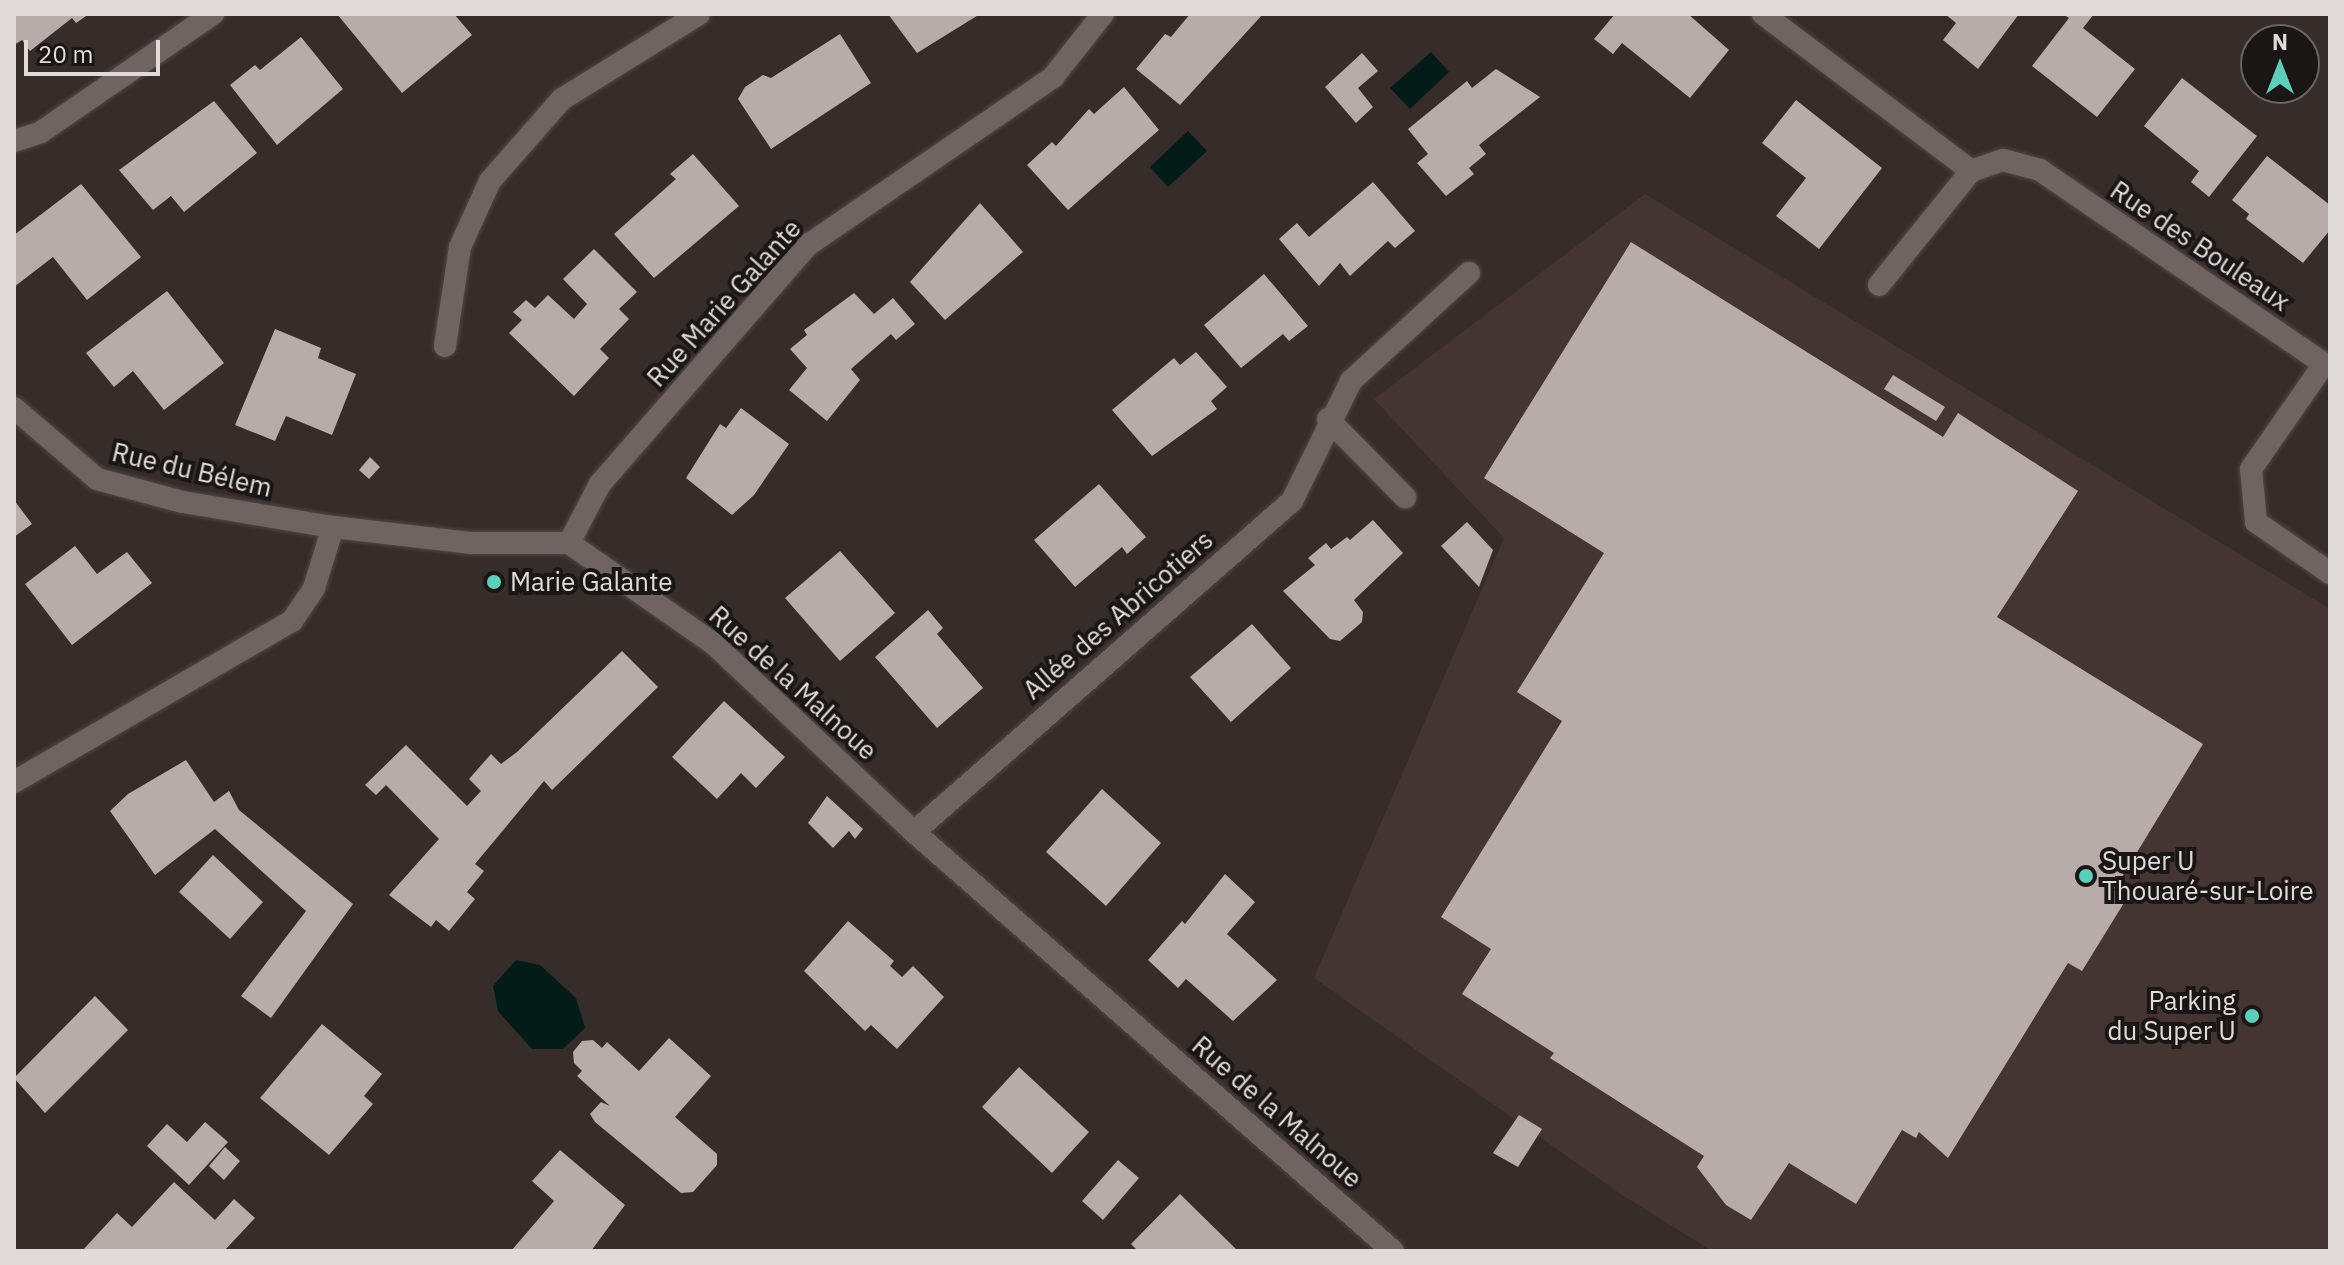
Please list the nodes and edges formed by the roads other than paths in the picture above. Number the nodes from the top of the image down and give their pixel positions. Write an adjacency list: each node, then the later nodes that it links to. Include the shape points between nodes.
1 (213, 14): 5 (street, via 41,132)
2 (699, 14): 9 (street, via 562,99 490,181 460,247)
3 (1103, 14): 15 (street, Rue Marie Galante, via 1053,77 808,245 600,484)
4 (1763, 14): 6 (street)
5 (14, 141)
6 (1971, 171): 8 (street); 10 (street, Rue des Bouleaux, via 2003,160 2040,170)
7 (1469, 273): 12 (street, Allée des Abricotiers, via 1351,381)
8 (1879, 285)
9 (445, 346)
10 (2327, 360): 16 (street, Rue des Bouleaux, via 2251,469 2256,522)
11 (14, 408): 14 (street, Rue du Bélem, via 97,479 183,502)
12 (1328, 419): 13 (street); 18 (street, Allée des Abricotiers, via 1292,501)
13 (1405, 497)
14 (333, 527): 15 (street, via 472,543); 17 (street, via 314,588 292,621)
15 (569, 543): 18 (street, Rue de la Malnoue, via 715,645)
16 (2330, 573)
17 (14, 782)
18 (914, 832): 19 (street, Rue de la Malnoue)
19 (1393, 1251)

